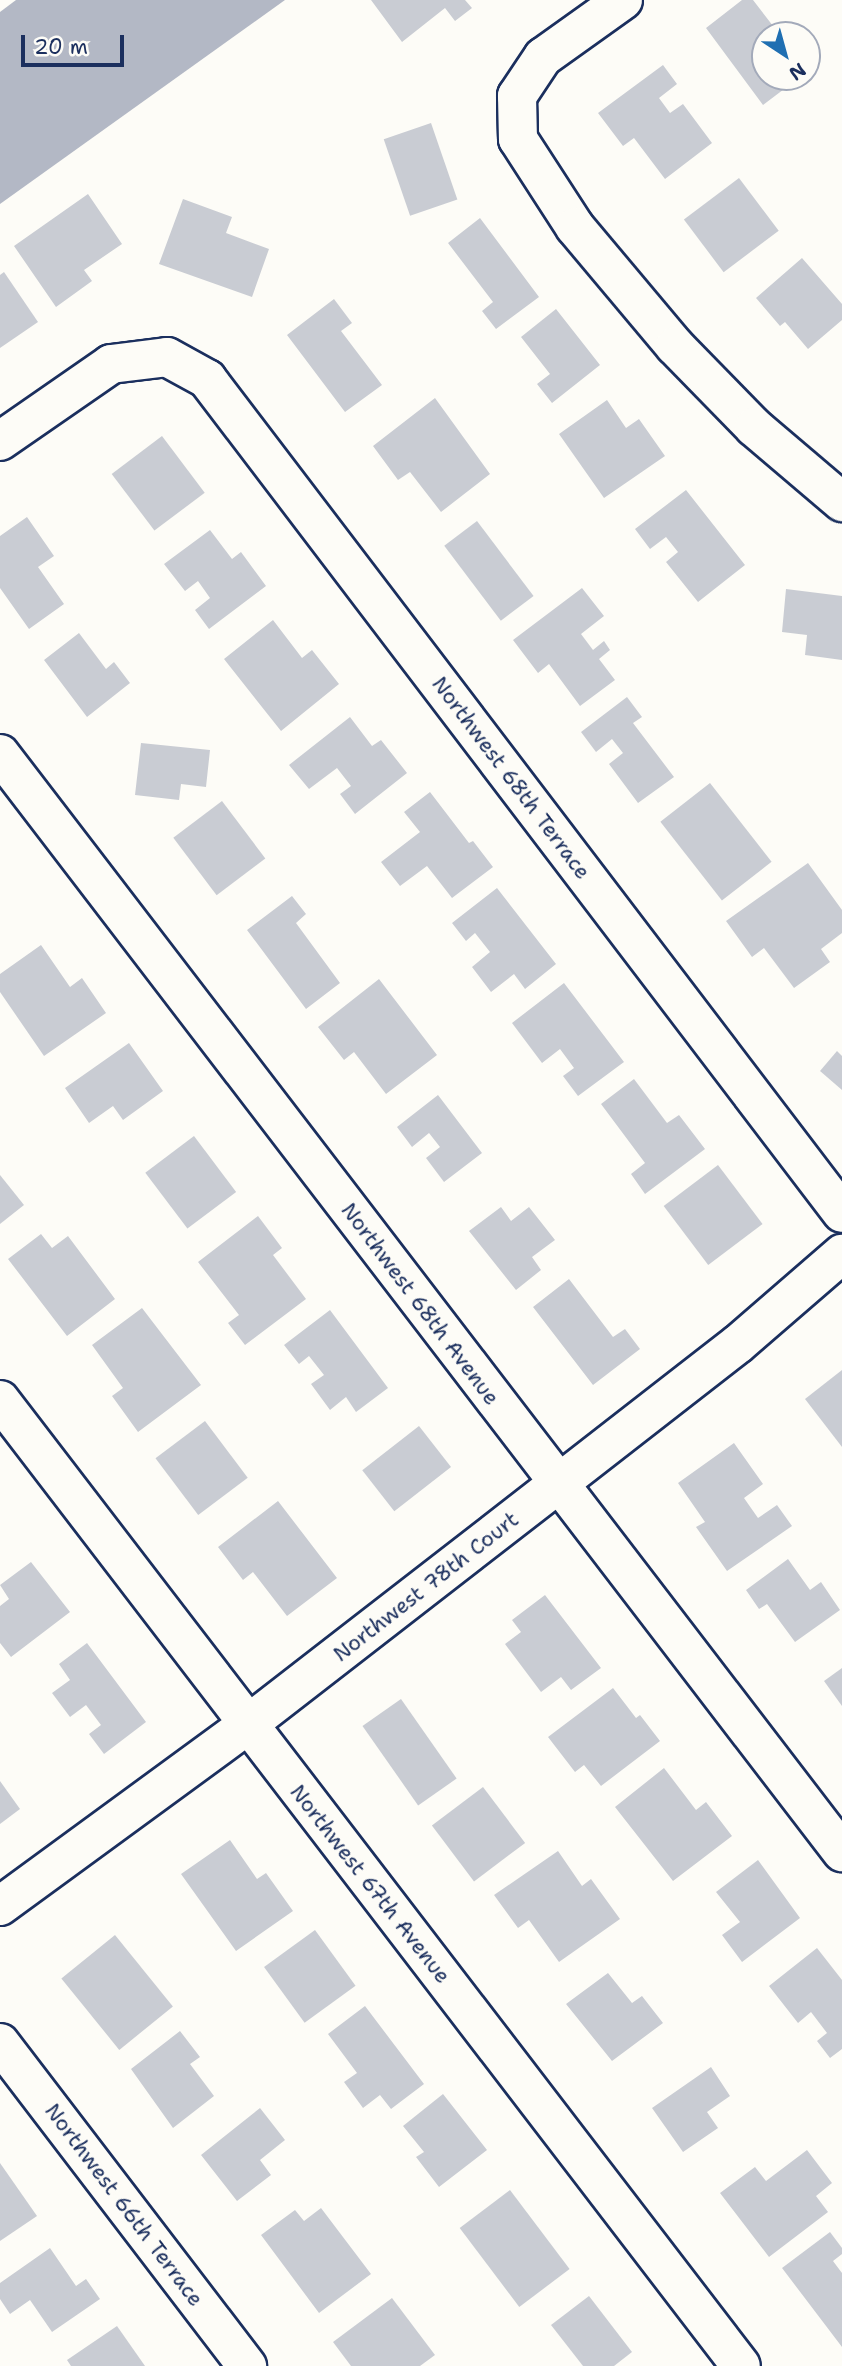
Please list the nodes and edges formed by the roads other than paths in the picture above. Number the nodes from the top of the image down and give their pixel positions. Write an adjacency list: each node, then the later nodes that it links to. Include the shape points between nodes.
1 (623, 0): 3 (street, via 543,57 517,96 518,139 575,227 675,346 754,427)
2 (0, 441): 5 (street, Northwest 68th Terrace, via 111,364 167,357 207,379)
3 (842, 502)
4 (0, 754): 8 (street, Northwest 68th Avenue)
5 (842, 1213)
6 (842, 1254): 8 (street, Northwest 78th Court, via 738,1344)
7 (0, 1400): 9 (street, Northwest 67th Avenue)
8 (558, 1484): 9 (street, Northwest 78th Court); 10 (street, Northwest 68th Avenue)
9 (247, 1725): 11 (street, Northwest 78th Court); 14 (street, Northwest 67th Avenue)
10 (842, 1852)
11 (0, 1906)
12 (0, 2043): 13 (street, Northwest 66th Terrace)
13 (247, 2366)
14 (741, 2366)

